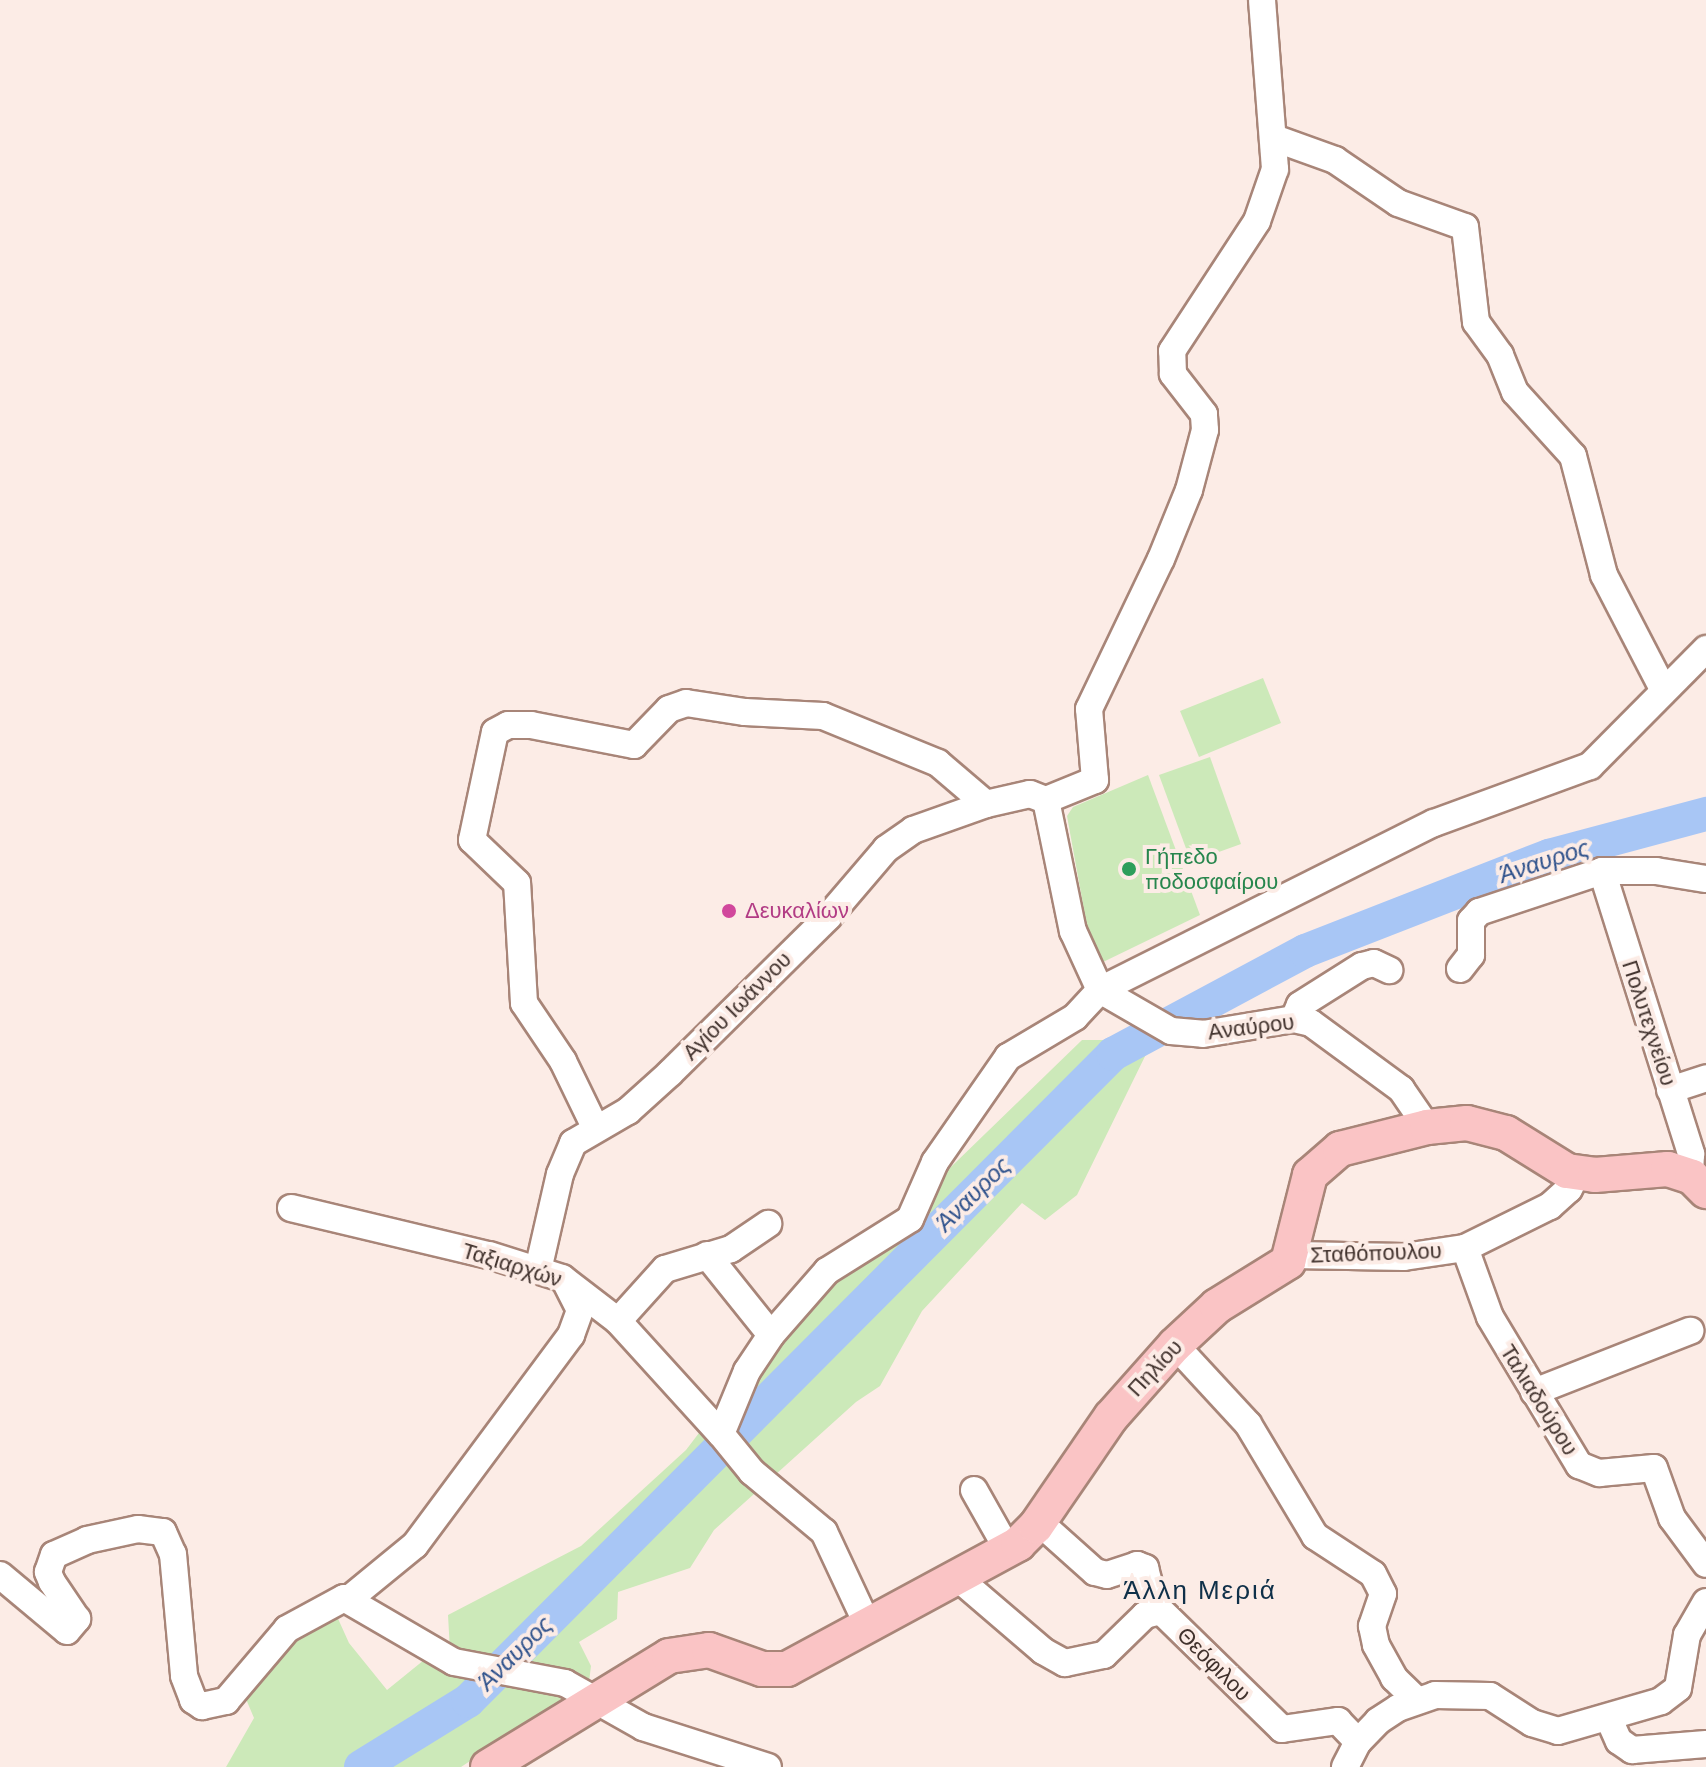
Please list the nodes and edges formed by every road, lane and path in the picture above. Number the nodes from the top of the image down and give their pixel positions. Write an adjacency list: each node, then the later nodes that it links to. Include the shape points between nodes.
1 (1262, 0): 2 (street, via 1265,89)
2 (1274, 138): 4 (street, via 1335,160 1398,203 1465,227 1476,322 1500,355 1515,392 1573,456 1604,575); 5 (street, Αγίου Ιωάννου, via 1275,169 1257,221 1169,362 1204,414 1205,430 1189,490 1161,559 1089,709 1095,780)
3 (1706, 649): 4 (street)
4 (1663, 689): 11 (street, via 1590,766 1434,823)
5 (1046, 800): 6 (street, Αγίου Ιωάννου, via 1030,794); 11 (street, via 1073,931)
6 (986, 804): 15 (street, Αγίου Ιωάννου, via 896,840 828,917 670,1073 628,1111); 15 (street, via 938,763 823,716 686,703 669,709 634,745 531,725 503,726 495,732 472,840 517,883 524,1003 563,1061)
7 (1602, 871): 8 (street, via 1656,871); 9 (street, via 1479,912 1471,921 1471,955); 14 (street, Πολυτεχνείου)
8 (1706, 879)
9 (1460, 969)
10 (1389, 970): 12 (street, via 1374,963 1353,971 1300,1005)
11 (1100, 990): 12 (street, Αναύρου, via 1171,1031 1203,1034); 27 (street, via 1075,1017 1008,1057 935,1162 910,1219 827,1271)
12 (1294, 1019): 16 (street, Αναύρου, via 1311,1023 1401,1089)
13 (1706, 1078): 14 (street)
14 (1670, 1090): 18 (street, Πολυτεχνείου)
15 (595, 1127): 24 (street, Αγίου Ιωάννου, via 573,1143 562,1165)
16 (1427, 1127): 17 (main road, via 1467,1123 1497,1129); 23 (main road, via 1340,1149 1316,1166 1305,1187)
17 (1577, 1173): 18 (main road, via 1653,1169); 21 (street, Σταθόπουλου, via 1550,1206)
18 (1698, 1183)
19 (291, 1208): 24 (street, Ταξιαρχών)
20 (768, 1224): 22 (street, via 735,1247)
21 (1465, 1248): 23 (street, Σταθόπουλου, via 1404,1257); 29 (street, Ταλιαδούρου, via 1480,1298)
22 (707, 1255): 25 (street, via 665,1269); 27 (street)
23 (1292, 1255): 28 (main road, Πηλίου, via 1277,1271 1217,1306)
24 (550, 1274): 25 (street, Ταξιαρχών); 37 (street, via 579,1304 571,1335 415,1545)
25 (618, 1321): 30 (street, Ταξιαρχών)
26 (1690, 1331): 29 (street)
27 (771, 1335): 30 (street, via 747,1371)
28 (1175, 1345): 32 (main road, Πηλίου, via 1111,1417); 42 (street, via 1248,1424 1315,1536 1373,1574 1383,1594 1372,1626 1376,1645 1394,1678)
29 (1534, 1392): 34 (street, Ταλιαδούρου, via 1588,1471 1654,1468 1672,1518)
30 (722, 1436): 40 (street, Ταξιαρχών, via 752,1472 824,1532)
31 (974, 1490): 33 (street)
32 (1039, 1522): 33 (main road, Πηλίου); 39 (street, via 1099,1574 1137,1565 1145,1568)
33 (1008, 1550): 36 (main road, Πηλίου)
34 (1706, 1564)
35 (0, 1575): 37 (street, via 67,1631 77,1619 48,1572 54,1555 87,1540 138,1529 163,1532 173,1554 184,1676 193,1700 202,1706 226,1701 295,1623 333,1601)
36 (959, 1579): 39 (street, Θεόφιλου, via 1043,1651 1065,1663 1104,1655); 40 (main road, Πηλίου)
37 (349, 1599): 41 (street, via 474,1669 548,1678)
38 (1706, 1602): 43 (street, via 1689,1630 1675,1692)
39 (1156, 1610): 44 (street, Θεόφιλου, via 1282,1729 1334,1720 1347,1726)
40 (869, 1628): 41 (main road, Πηλίου, via 782,1671 709,1650 675,1654)
41 (597, 1698): 46 (main road, Πηλίου); 47 (street, via 643,1727)
42 (1417, 1700): 43 (street, via 1483,1694 1538,1726 1558,1731); 44 (street, via 1387,1715)
43 (1609, 1719): 45 (street, via 1622,1745 1632,1750)
44 (1358, 1742): 48 (street)
45 (1706, 1744)
46 (488, 1767)
47 (768, 1767)
48 (1345, 1767)

